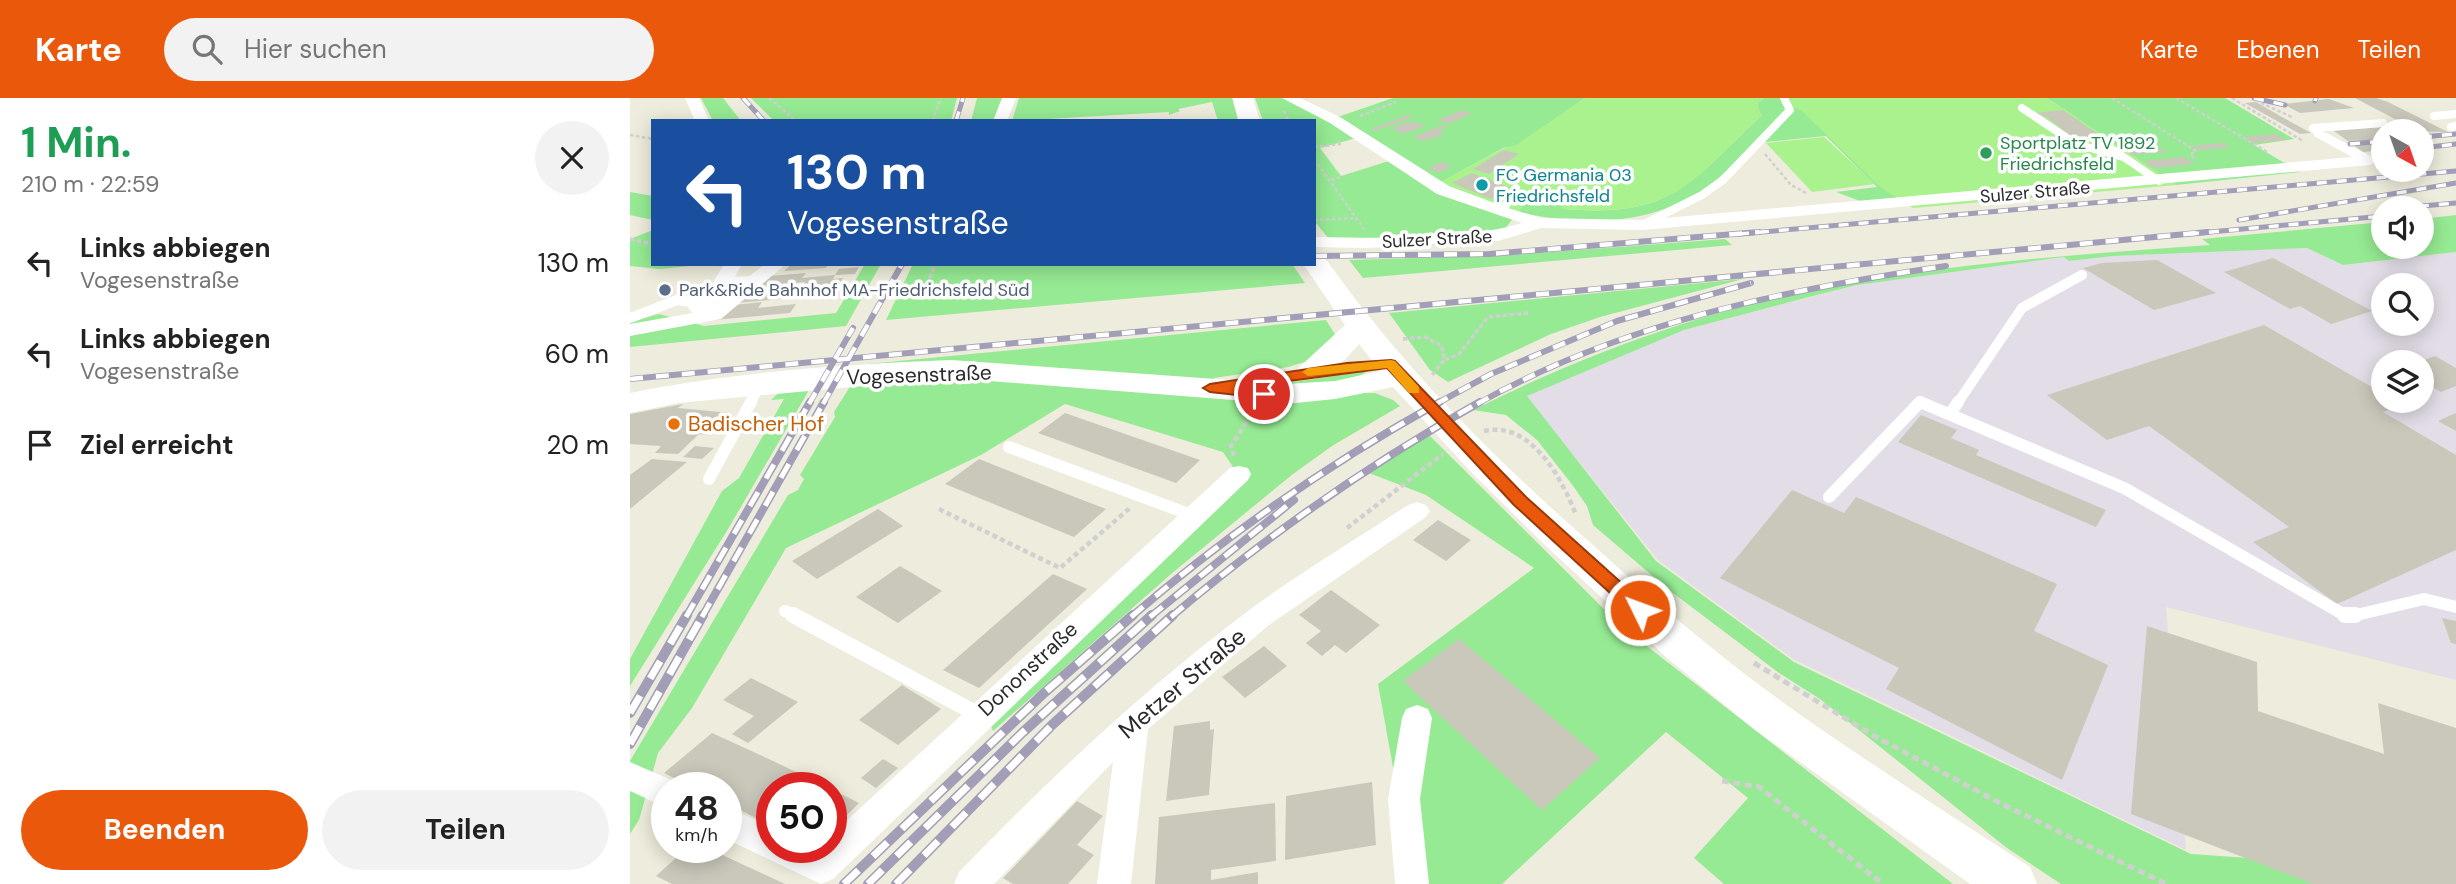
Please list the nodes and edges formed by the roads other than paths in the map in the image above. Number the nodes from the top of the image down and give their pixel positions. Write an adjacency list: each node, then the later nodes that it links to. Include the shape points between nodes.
1 (692, 98): 9 (street)
2 (1009, 98): 10 (street)
3 (1243, 98): 11 (street)
4 (1784, 98): 20 (lane, Sulzer Straße, via 1790,110 1723,180)
5 (1290, 99): 18 (street, via 1335,120 1443,190)
6 (2022, 108): 15 (lane, via 2076,144)
7 (2456, 114): 8 (lane)
8 (2434, 116)
9 (701, 119)
10 (1001, 119)
11 (1249, 119)
12 (2371, 124): 13 (lane, via 2313,128)
13 (2319, 133): 16 (street, Sulzer Straße, via 2370,160)
14 (2100, 141): 15 (lane)
15 (2123, 157): 16 (lane)
16 (2159, 181): 20 (street, Sulzer Straße)
17 (1516, 188): 18 (lane)
18 (1502, 212): 19 (street)
19 (1540, 223): 20 (street, Sulzer Straße); 21 (street, Sulzer Straße, via 1498,236)
20 (1642, 225)
21 (1316, 242)
22 (1316, 264): 27 (street)
23 (775, 266): 26 (street)
24 (729, 273): 26 (lane); 28 (street, via 704,304 671,320)
25 (2082, 275): 34 (lane, via 2022,308)
26 (756, 281): 28 (street, via 714,315)
27 (1357, 323): 29 (street, Vogesenstraße, via 1333,355); 30 (street)
28 (634, 326)
29 (1309, 372): 30 (street, Vogesenstraße); 32 (street, Vogesenstraße)
30 (1398, 373): 32 (street, Vogesenstraße, via 1309,393); 52 (street, via 1537,518 1630,601 1767,715)
31 (760, 385): 32 (street, Vogesenstraße, via 951,369); 33 (street, Vogesenstraße); 37 (lane)
32 (1210, 388)
33 (630, 403)
34 (1950, 414): 38 (lane, via 1920,402); 41 (lane, via 2124,488 2348,617 2424,599)
35 (1009, 447): 40 (lane)
36 (1239, 474): 40 (street, Dononstraße)
37 (709, 479)
38 (1829, 497)
39 (1417, 511): 45 (street, Metzer Straße, via 1240,632)
40 (1194, 516): 43 (street, Dononstraße)
41 (2456, 607)
42 (785, 611): 43 (lane)
43 (979, 715): 48 (street, Dononstraße)
44 (1417, 718): 51 (street, via 1404,799)
45 (1133, 723): 49 (street, Metzer Straße); 50 (street)
46 (630, 776): 47 (street)
47 (651, 786)
48 (847, 842)
49 (971, 884)
50 (1114, 884)
51 (1412, 884)
52 (2012, 884)

